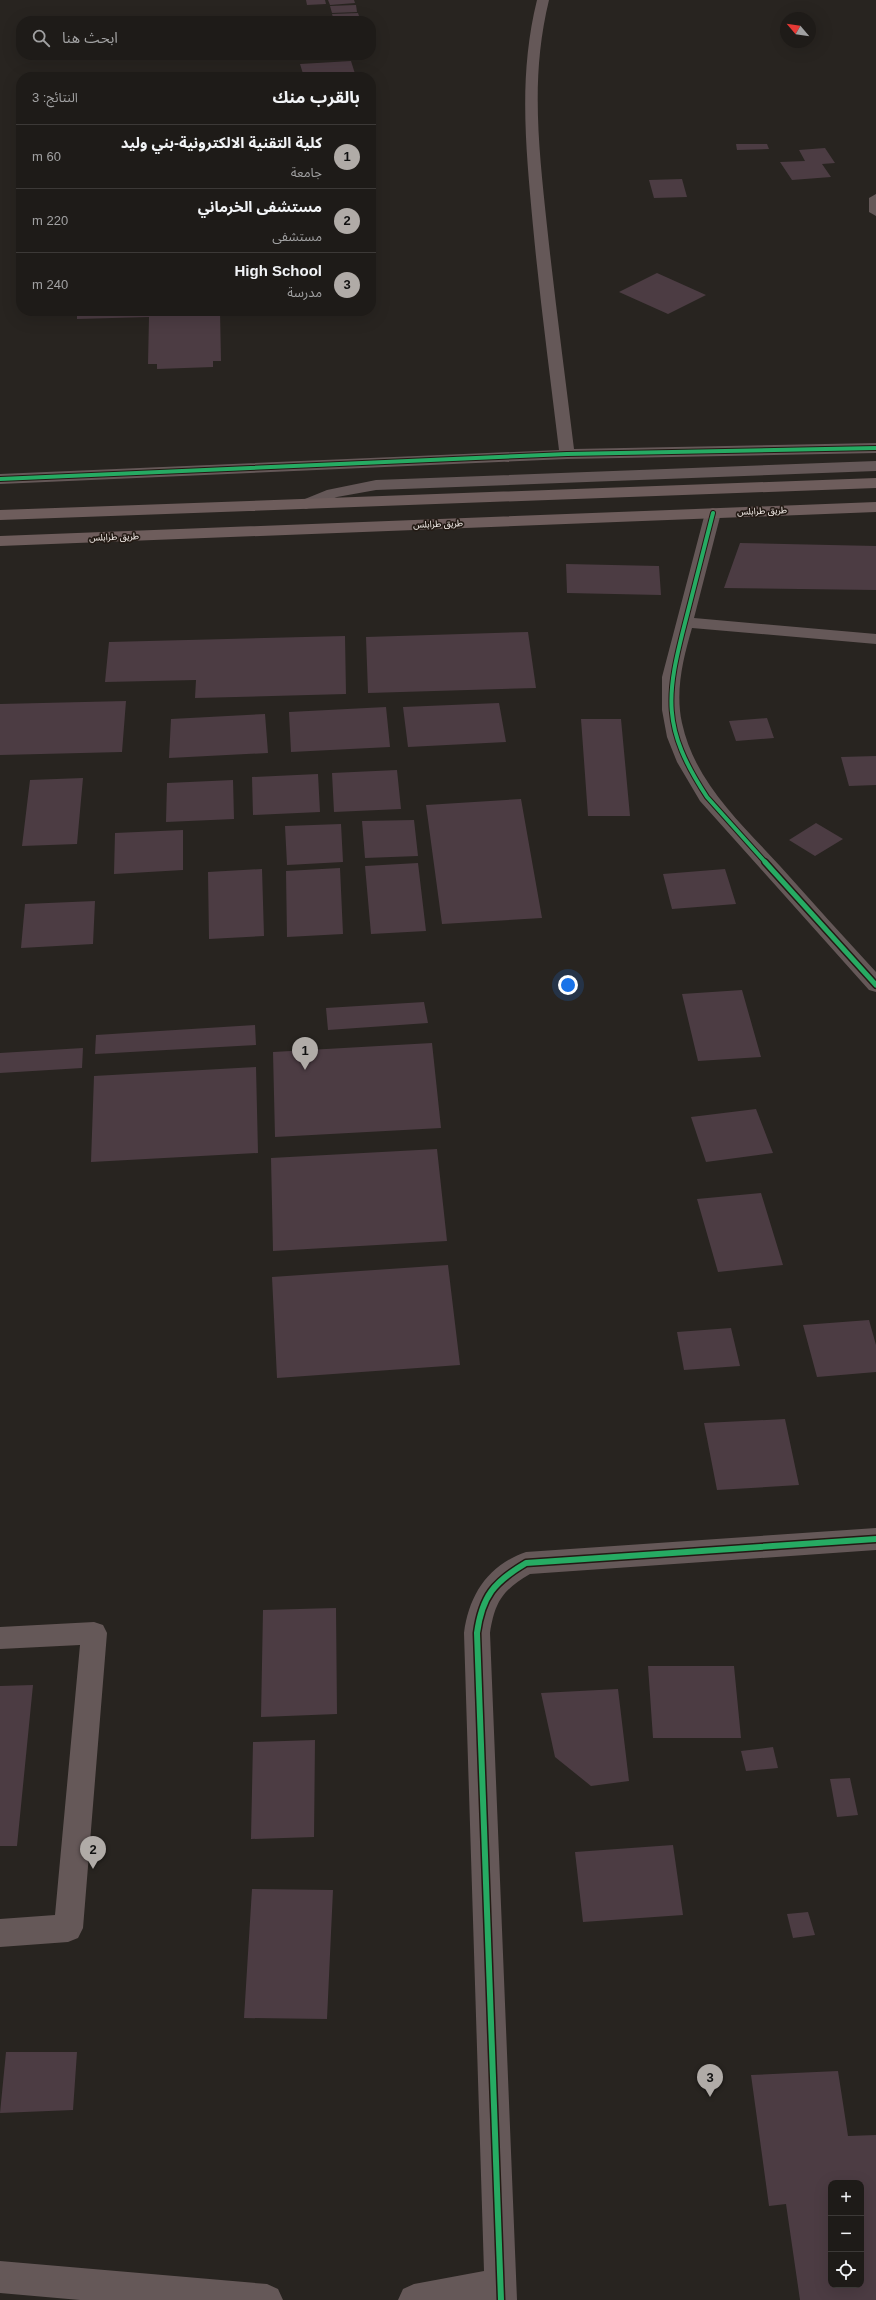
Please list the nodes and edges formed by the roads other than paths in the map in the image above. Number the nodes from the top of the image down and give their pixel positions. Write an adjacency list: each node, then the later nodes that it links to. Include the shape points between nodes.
1 (543, 0): 5 (street, via 536,23 529,70 530,127)
2 (876, 198): 3 (street)
3 (876, 212)
4 (876, 448): 5 (street)
5 (567, 454): 7 (street)
6 (876, 466): 9 (street, via 376,485 333,493)
7 (0, 479)
8 (876, 483): 9 (highway)
9 (306, 504): 14 (highway)
10 (876, 507): 11 (highway, طريق طرابلس)
11 (852, 508): 12 (street); 13 (highway, طريق طرابلس)
12 (876, 511)
13 (713, 512): 15 (highway, طريق طرابلس); 16 (street)
14 (0, 515)
15 (0, 541)
16 (684, 622): 17 (street); 18 (street, via 672,667 670,696 673,725 692,774 728,823)
17 (876, 639)
18 (876, 985)
19 (876, 1539): 23 (street, via 526,1563 504,1576 488,1594 479,1612 477,1633)
20 (0, 1638): 21 (street, via 94,1634 68,1928)
21 (0, 1933)
22 (0, 2277): 24 (street)
23 (501, 2292): 25 (street)
24 (267, 2300)
25 (414, 2300)

